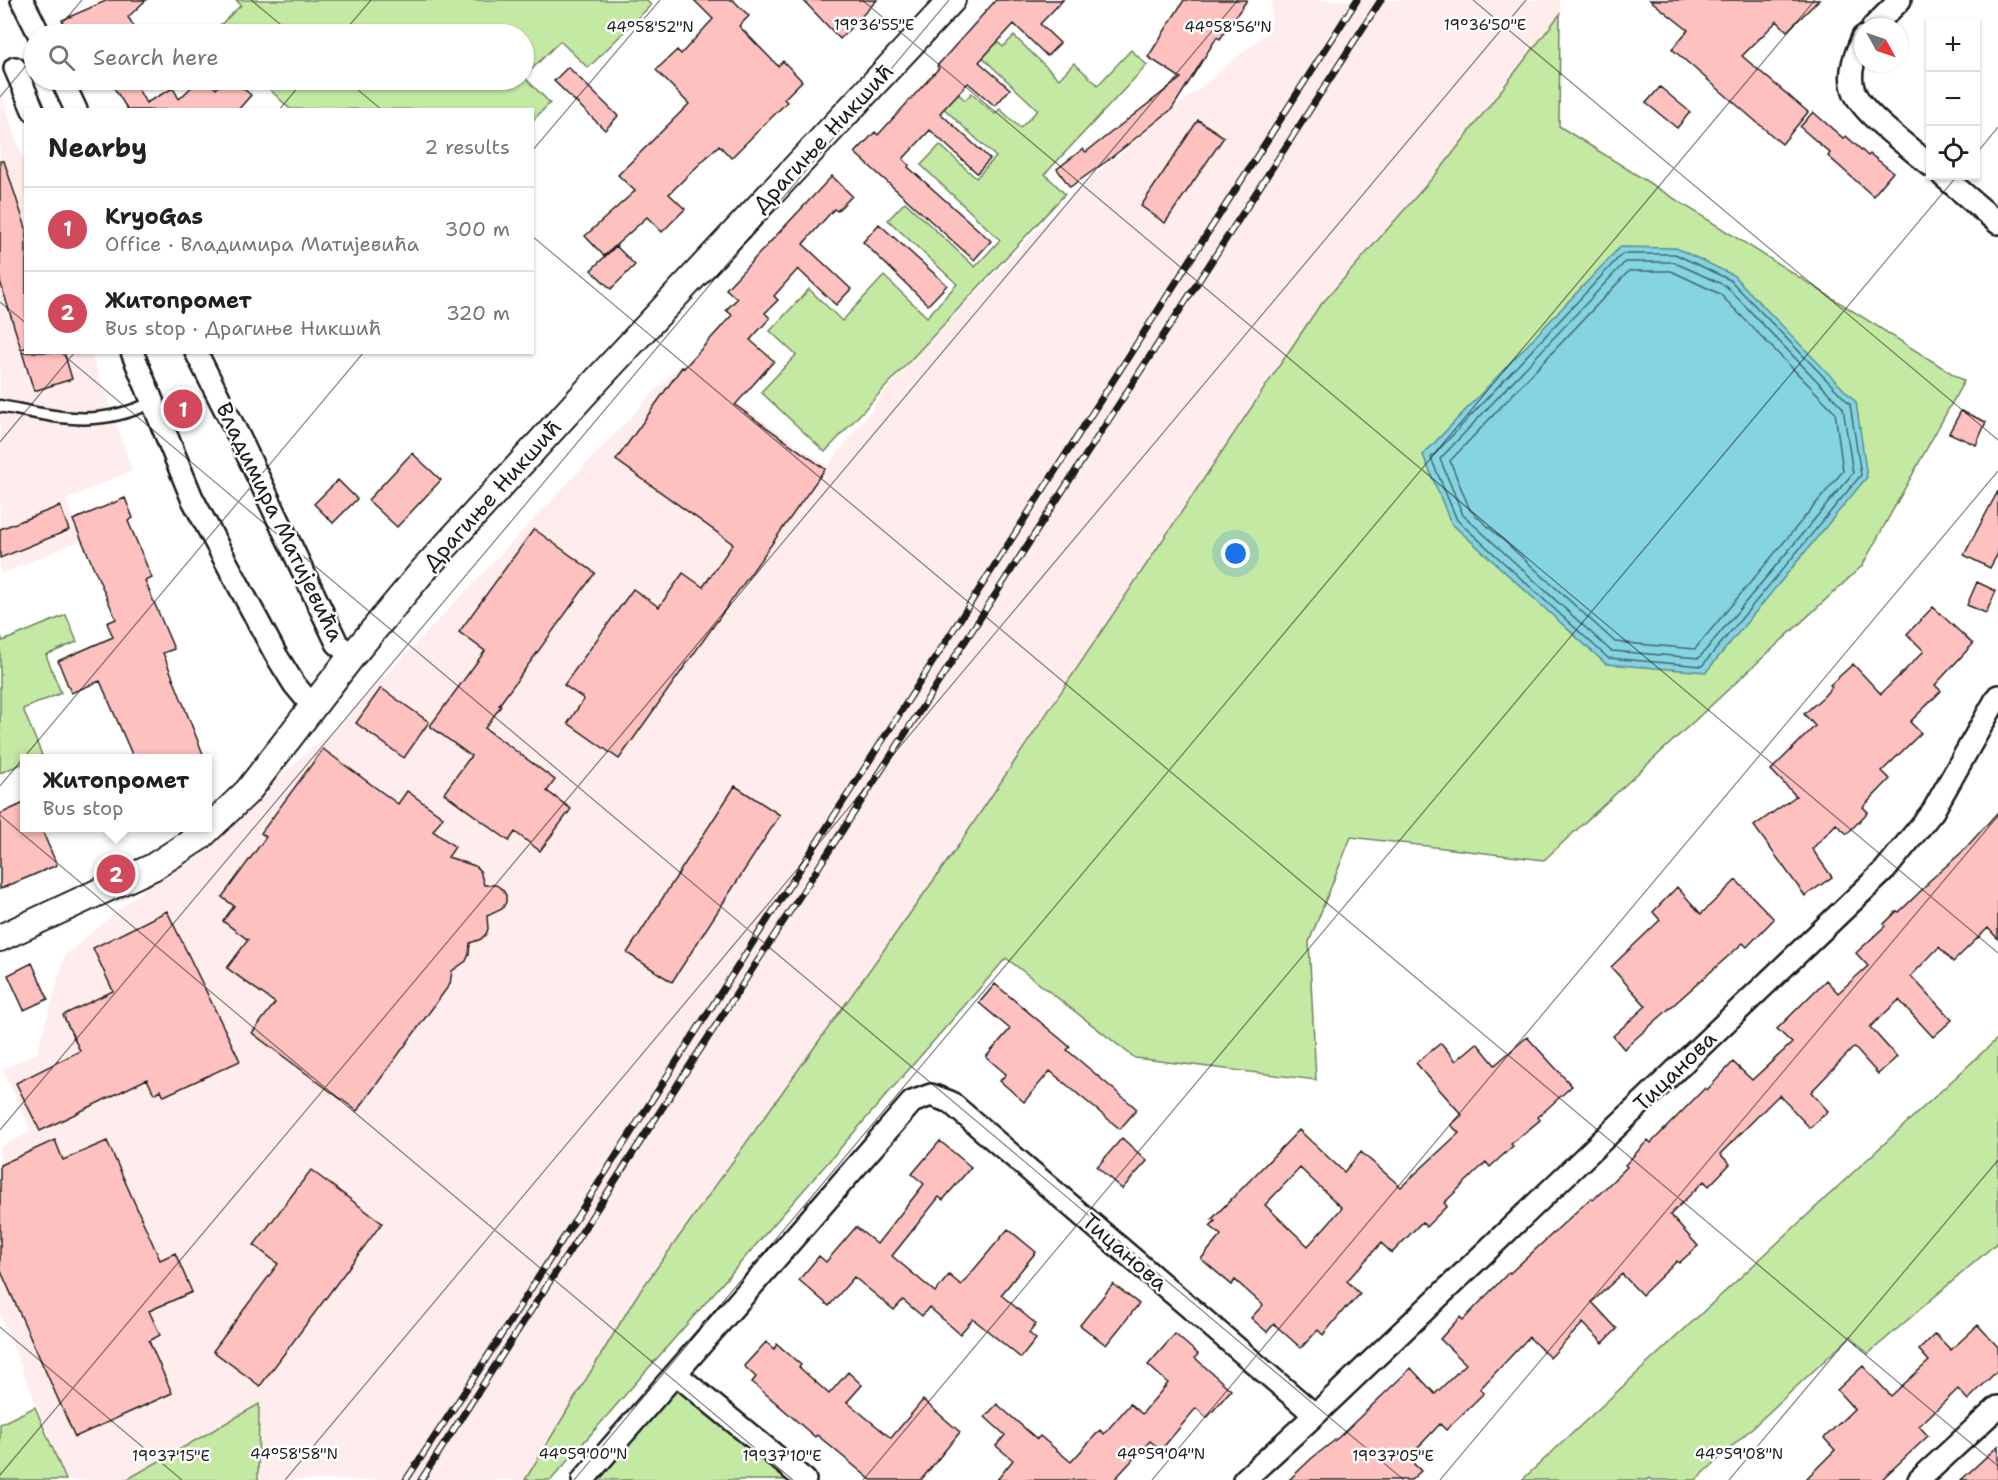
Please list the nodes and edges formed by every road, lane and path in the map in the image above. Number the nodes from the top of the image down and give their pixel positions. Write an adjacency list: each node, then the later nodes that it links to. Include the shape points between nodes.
1 (22, 0): 5 (street)
2 (952, 0): 20 (street, Драгиње Никшић, via 521,463)
3 (1900, 0): 4 (street)
4 (1882, 18)
5 (34, 24)
6 (1854, 56): 13 (street, via 1853,90 1862,106)
7 (15, 68): 8 (street)
8 (24, 89)
9 (24, 90): 11 (street)
10 (67, 90): 12 (street)
11 (32, 108)
12 (75, 108)
13 (1926, 162)
14 (1948, 180): 15 (street)
15 (1998, 223)
16 (133, 354): 18 (street)
17 (197, 354): 20 (street, Владимира Матијевића, via 337,643)
18 (153, 402): 19 (lane, via 119,415 89,419); 22 (street, via 192,498 254,616 294,684)
19 (1, 407)
20 (351, 657): 22 (street, Драгиње Никшић)
21 (1998, 696): 28 (street, Тицанова, via 1934,811 1885,870)
22 (313, 706): 23 (street, Драгиње Никшић, via 248,791)
23 (212, 825)
24 (205, 832): 25 (street, Драгиње Никшић, via 153,867)
25 (0, 938)
26 (676, 1374): 28 (street, Тицанова, via 912,1102 931,1095 950,1102); 29 (street); 30 (street)
27 (1998, 1407): 32 (street)
28 (1315, 1416): 31 (street, Тицанова)
29 (583, 1480)
30 (805, 1480)
31 (1244, 1480)
32 (1919, 1480)

